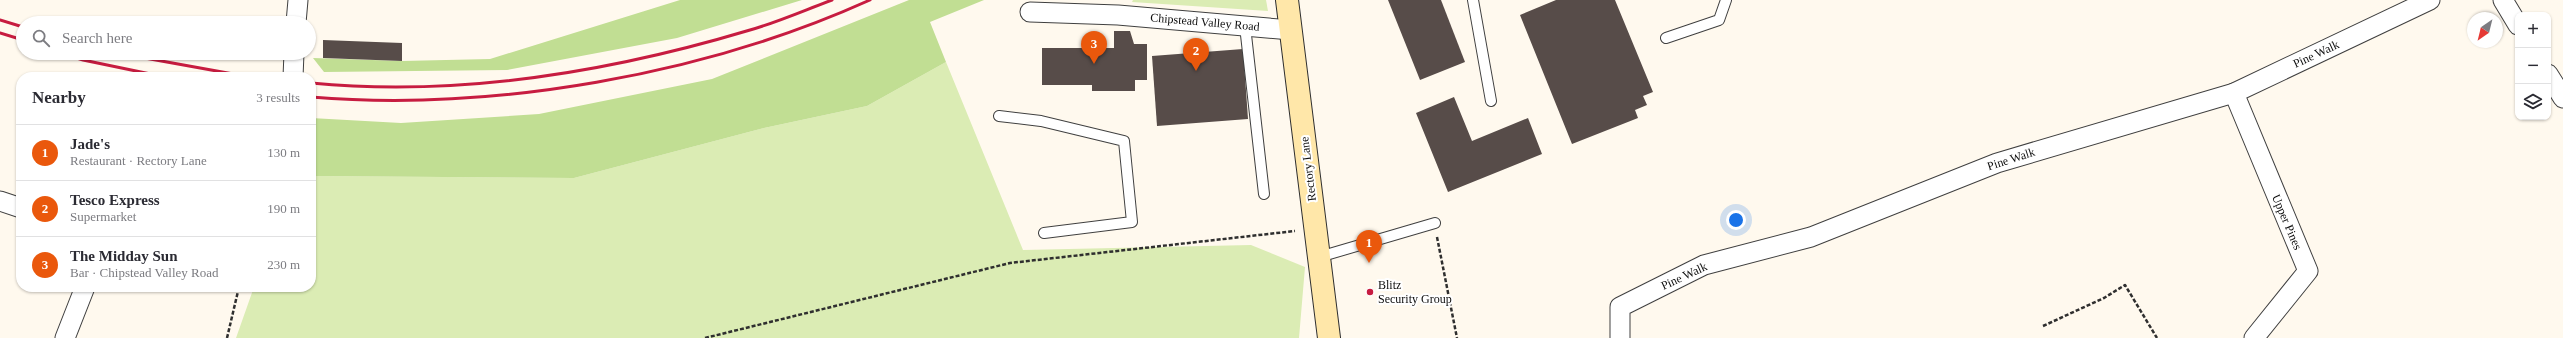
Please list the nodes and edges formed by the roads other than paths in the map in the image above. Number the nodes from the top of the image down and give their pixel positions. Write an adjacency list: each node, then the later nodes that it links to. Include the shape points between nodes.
1 (298, 0): 9 (street)
2 (1287, 0): 12 (main road, Rectory Lane)
3 (1473, 0): 19 (lane)
4 (1726, 0): 13 (lane, via 1718,20)
5 (2430, 0): 17 (street, Pine Walk)
6 (2503, 0): 10 (street)
7 (1117, 8): 8 (street, Chipstead Valley Road); 11 (street, Chipstead Valley Road)
8 (1030, 12)
9 (297, 16)
10 (2515, 20)
11 (1245, 26): 12 (street, Chipstead Valley Road); 21 (lane)
12 (1291, 30): 24 (main road, Rectory Lane)
13 (1666, 38)
14 (294, 60): 15 (street)
15 (293, 72)
16 (2551, 79): 18 (street)
17 (2234, 93): 28 (street, Pine Walk, via 1996,162 1811,237 1704,265 1620,307); 29 (street, Upper Pines, via 2308,271)
18 (2563, 98)
19 (1491, 101)
20 (999, 116): 23 (lane, via 1041,121 1124,140 1132,222)
21 (1264, 194)
22 (1435, 223): 24 (lane)
23 (1044, 233)
24 (1319, 257): 27 (main road, Rectory Lane)
25 (83, 292): 26 (street)
26 (65, 338)
27 (1329, 338)
28 (1620, 338)
29 (2254, 338)

